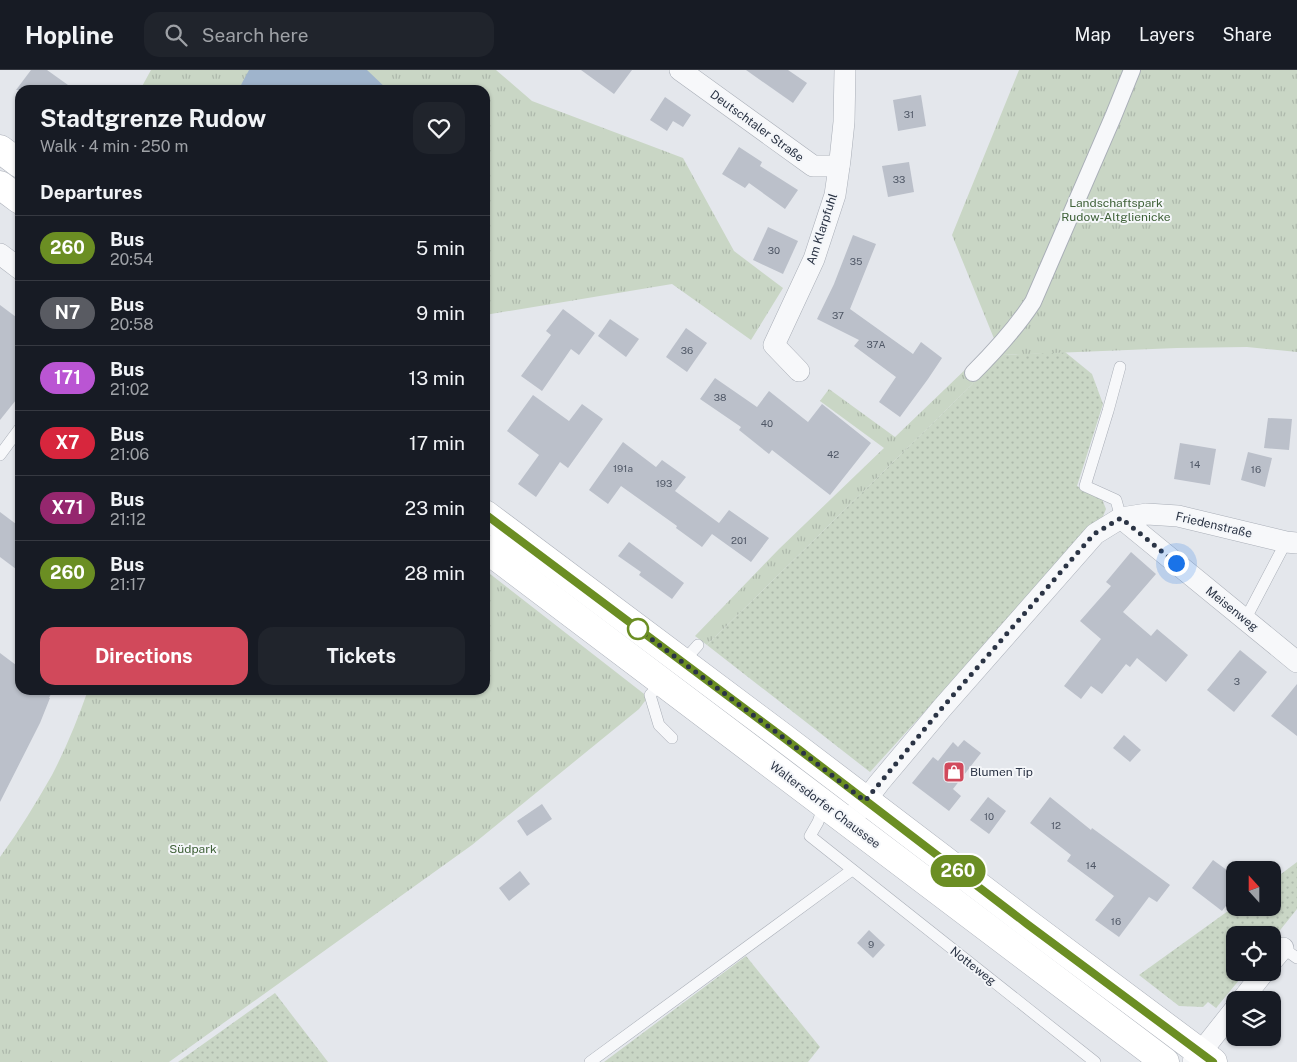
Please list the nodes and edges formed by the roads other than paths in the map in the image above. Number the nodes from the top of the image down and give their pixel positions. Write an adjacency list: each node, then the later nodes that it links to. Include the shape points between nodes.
1 (680, 70): 6 (street, Deutschtaler Straße, via 813,166)
2 (845, 70): 6 (street, Am Klarpfuhl)
3 (1132, 70): 13 (street, via 1033,302 1022,319)
4 (0, 149): 5 (main road)
5 (15, 160)
6 (839, 166): 12 (street, Am Klarpfuhl, via 835,195 814,258 774,344)
7 (0, 185): 8 (main road)
8 (15, 196)
9 (0, 254): 10 (street)
10 (15, 265)
11 (1120, 367): 17 (lane, via 1085,486 1116,500)
12 (799, 371)
13 (973, 373)
14 (15, 435): 15 (lane)
15 (0, 455)
16 (490, 518): 22 (main road, Waltersdorfer Chaussee)
17 (1121, 518): 18 (street, Friedenstraße, via 1147,514 1178,516); 20 (street, Meisenweg); 24 (street, Friedenstraße, via 1094,534)
18 (1291, 543): 20 (lane)
19 (490, 551): 22 (main road, Waltersdorfer Chaussee)
20 (1245, 620): 21 (street, Meisenweg)
21 (1297, 662)
22 (687, 677): 23 (lane, via 650,695 659,725); 24 (main road, Waltersdorfer Chaussee, via 784,738); 25 (main road, Waltersdorfer Chaussee)
23 (672, 738)
24 (865, 801): 26 (street, Friedenstraße); 31 (main road, Waltersdorfer Chaussee)
25 (824, 805): 26 (main road, Waltersdorfer Chaussee); 27 (lane, Notteweg, via 810,836)
26 (849, 823): 34 (main road, Waltersdorfer Chaussee)
27 (852, 870): 32 (lane); 33 (lane, Notteweg)
28 (1257, 981): 29 (street)
29 (1249, 991)
30 (1226, 1023): 31 (street)
31 (1202, 1059)
32 (590, 1062)
33 (1095, 1062)
34 (1165, 1062)

